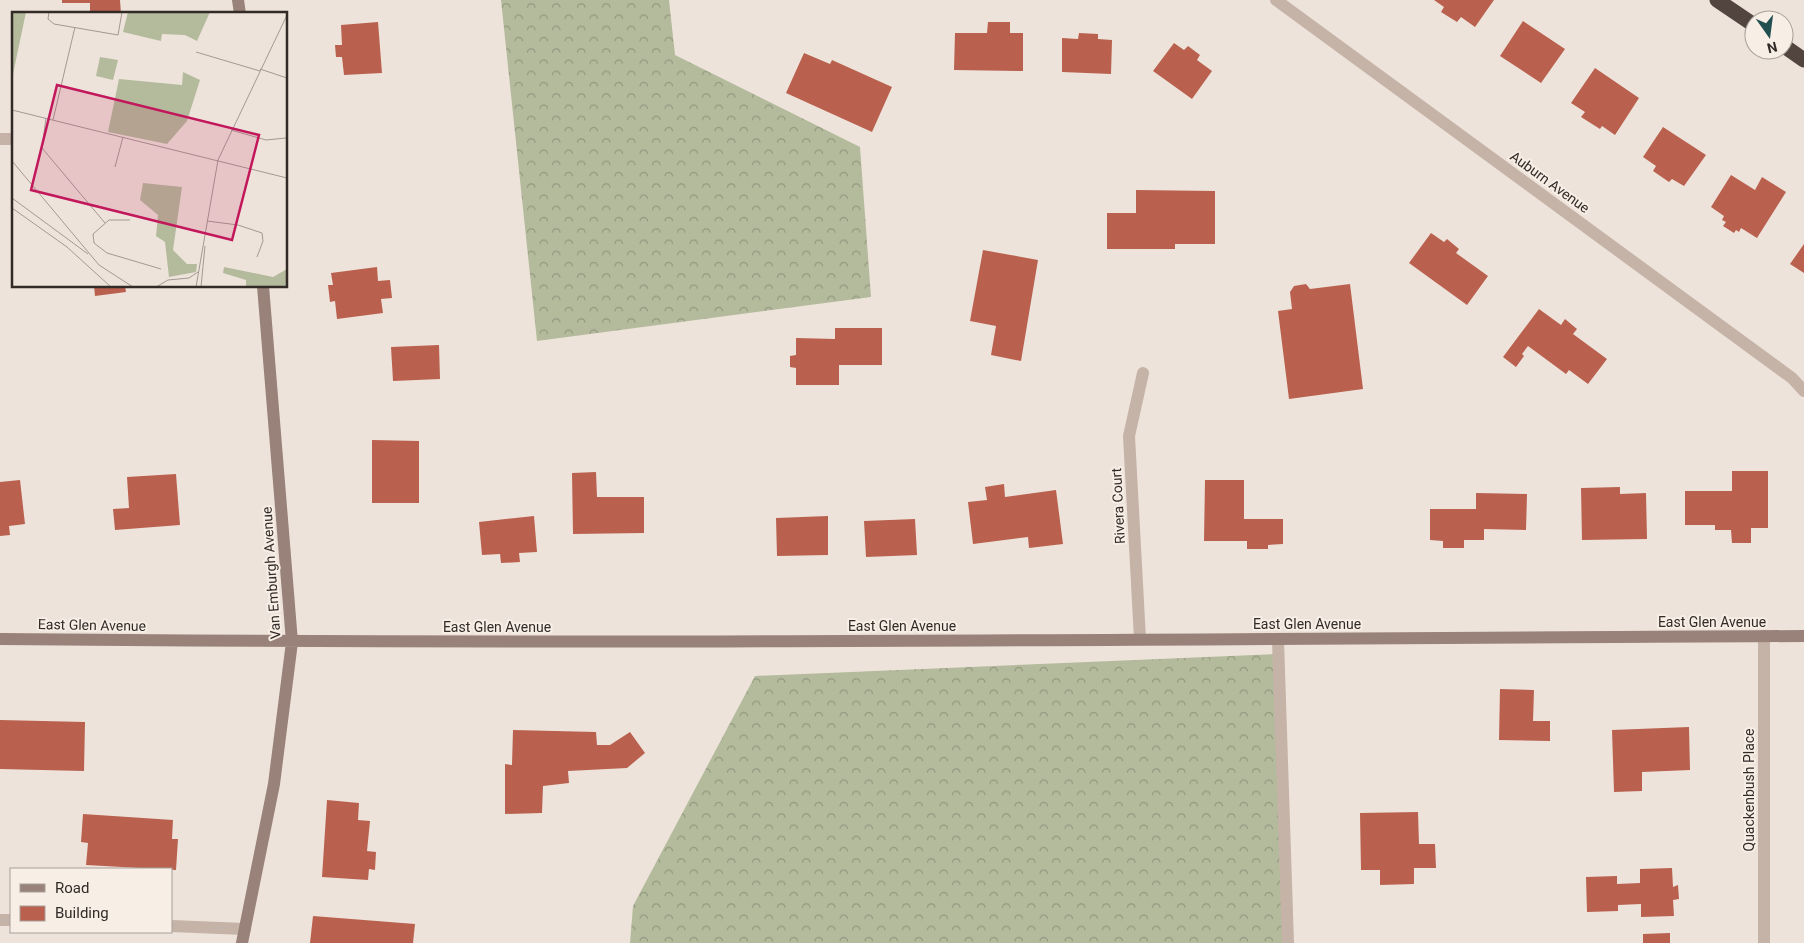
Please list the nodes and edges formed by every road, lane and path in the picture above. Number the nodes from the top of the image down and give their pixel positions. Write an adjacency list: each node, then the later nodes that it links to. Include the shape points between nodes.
1 (1276, 0): 6 (street, Auburn Avenue, via 1792,378)
2 (1717, 0): 3 (highway)
3 (1744, 18)
4 (263, 288): 12 (street, Van Emburgh Avenue)
5 (1143, 373): 10 (street, Rivera Court, via 1128,436)
6 (1804, 391)
7 (1764, 636): 8 (street, East Glen Avenue); 11 (street, East Glen Avenue); 17 (street, Quackenbush Place)
8 (1804, 636)
9 (0, 639): 12 (street, East Glen Avenue)
10 (1140, 639): 11 (street, East Glen Avenue); 12 (street, East Glen Avenue)
11 (1278, 640): 16 (street)
12 (292, 642): 14 (street, Van Emburgh Avenue, via 274,784)
13 (172, 926): 14 (street)
14 (245, 929): 15 (street, Van Emburgh Avenue)
15 (242, 943)
16 (1288, 943)
17 (1764, 943)

